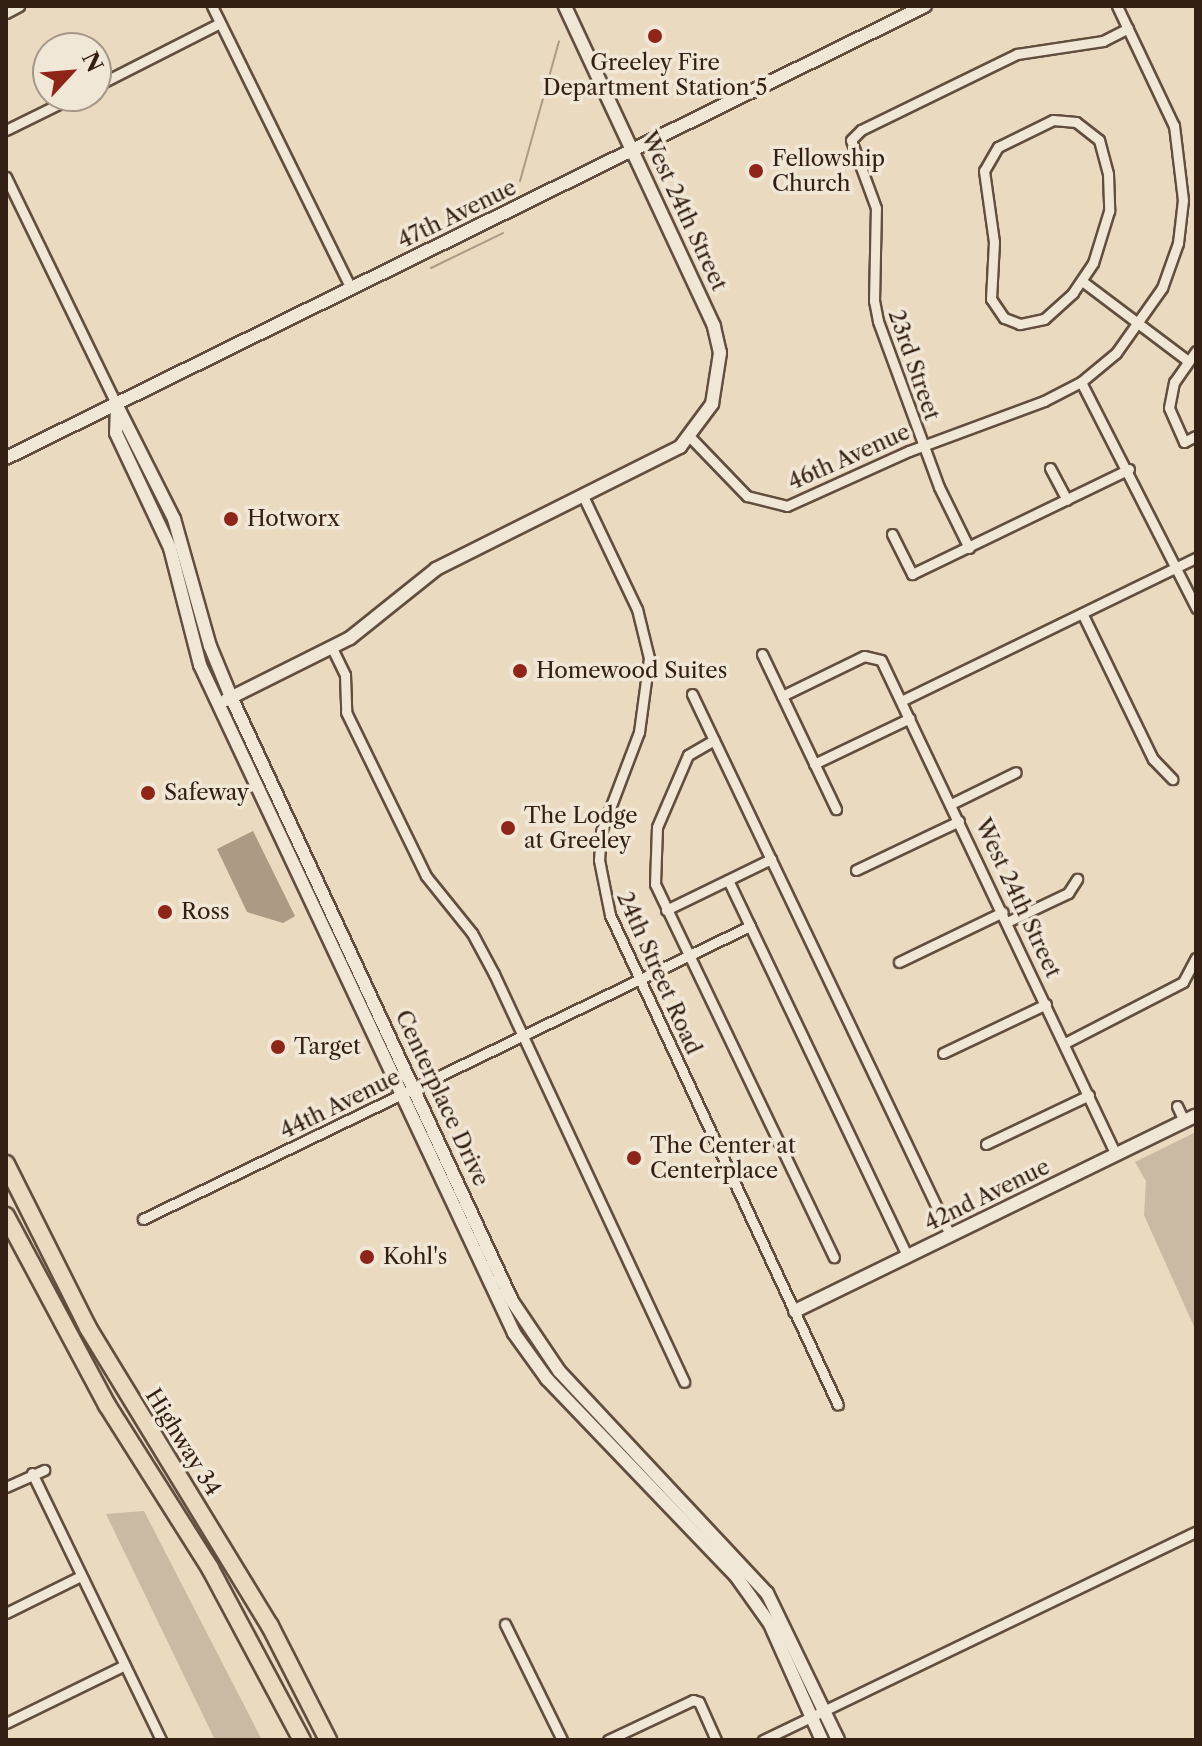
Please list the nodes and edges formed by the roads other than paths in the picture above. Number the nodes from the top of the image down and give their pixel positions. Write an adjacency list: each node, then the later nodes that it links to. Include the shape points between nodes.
1 (19, 6): 6 (street)
2 (212, 6): 7 (street)
3 (565, 6): 12 (street, West 24th Street)
4 (925, 6): 12 (street, 47th Avenue)
5 (1117, 6): 8 (street, 46th Avenue)
6 (6, 13)
7 (220, 23): 9 (street); 17 (street)
8 (1128, 28): 14 (street, 46th Avenue, via 1166,105); 25 (street, 23rd Street, via 1103,41 1017,54 861,130 851,140 876,208 878,321)
9 (112, 78)
10 (43, 112): 11 (street)
11 (6, 130)
12 (633, 150): 17 (street, 47th Avenue); 24 (street, West 24th Street, via 706,306 720,353 712,404)
13 (1194, 169): 14 (street)
14 (1183, 170): 18 (street, 46th Avenue, via 1178,243)
15 (6, 177): 22 (street, Centerplace Drive)
16 (1082, 281): 16 (street, via 1106,229 1108,174 1094,134 1076,122 1053,120 1004,143 988,159 984,177 994,242 991,299 1004,318 1029,324 1058,308); 18 (street)
17 (351, 288): 22 (street, 47th Avenue)
18 (1141, 325): 20 (street); 21 (street, 46th Avenue)
19 (1196, 351): 20 (street)
20 (1184, 358): 23 (street, via 1169,397 1169,412 1184,442)
21 (1081, 382): 25 (street, 46th Avenue); 28 (street)
22 (117, 406): 26 (street, 47th Avenue); 41 (street, Centerplace Drive, via 179,532 210,646); 43 (street, Centerplace Drive, via 116,433 170,548 200,665)
23 (1196, 436)
24 (691, 438): 25 (street, 46th Avenue, via 747,496 787,506); 29 (street)
25 (923, 446): 32 (street, 23rd Street)
26 (6, 458)
27 (1050, 468): 30 (street)
28 (1129, 469): 30 (street); 34 (street)
29 (583, 496): 37 (street, via 436,569); 62 (street, 24th Street Road, via 637,609 649,658 646,704 607,807 599,860 610,915)
30 (1067, 500): 32 (street)
31 (892, 534): 32 (street, via 912,574)
32 (969, 548)
33 (1196, 558): 34 (street)
34 (1177, 568): 35 (street); 36 (street)
35 (1196, 608)
36 (1083, 615): 42 (street); 48 (street, via 1153,759)
37 (332, 648): 41 (street); 64 (street, via 345,675 346,712 421,866 472,933)
38 (762, 654): 40 (street)
39 (692, 694): 45 (street)
40 (782, 696): 42 (street, West 24th Street, via 864,656 881,660); 46 (street)
41 (231, 697): 43 (street); 67 (street, Centerplace Drive)
42 (901, 701): 44 (street, West 24th Street)
43 (217, 703): 67 (street, Centerplace Drive)
44 (910, 718): 46 (street); 49 (street, West 24th Street)
45 (714, 740): 52 (street); 56 (street, via 688,755 657,827 652,862)
46 (814, 764): 50 (street)
47 (1016, 772): 49 (street)
48 (1172, 779)
49 (951, 804): 51 (street, West 24th Street)
50 (836, 809)
51 (959, 821): 53 (street); 57 (street, West 24th Street)
52 (771, 859): 55 (street); 76 (street)
53 (856, 870)
54 (1077, 879): 57 (street, via 1068,893)
55 (728, 880): 56 (street); 58 (street)
56 (666, 910): 59 (street)
57 (1005, 917): 61 (street); 63 (street, West 24th Street)
58 (750, 926): 59 (street, 44th Avenue); 77 (street)
59 (688, 956): 62 (street, 44th Avenue); 78 (street)
60 (1196, 958): 65 (street, via 1183,982)
61 (899, 962)
62 (639, 979): 64 (street, 44th Avenue); 79 (street, 24th Street Road)
63 (1046, 1004): 65 (street, West 24th Street); 66 (street)
64 (522, 1036): 67 (street, 44th Avenue); 80 (street)
65 (1065, 1043): 68 (street, West 24th Street)
66 (943, 1053)
67 (408, 1091): 75 (street, 44th Avenue); 92 (street, Centerplace Drive, via 526,1327 559,1371 748,1568 782,1616); 93 (street, Centerplace Drive, via 514,1333 547,1379 736,1576 770,1624)
68 (1089, 1095): 71 (street); 72 (street, West 24th Street)
69 (1177, 1106): 70 (street)
70 (1190, 1118): 72 (street, 42nd Avenue)
71 (986, 1144)
72 (1116, 1155): 76 (street, 42nd Avenue)
73 (6, 1164): 84 (highway, Highway 34, via 88,1328)
74 (6, 1216): 86 (highway, Highway 34, via 107,1405)
75 (143, 1219)
76 (950, 1235): 77 (street, 42nd Avenue)
77 (907, 1256): 79 (street, 42nd Avenue)
78 (834, 1257)
79 (795, 1311): 81 (street, 24th Street Road)
80 (684, 1382)
81 (838, 1405)
82 (44, 1470): 83 (street)
83 (32, 1473): 85 (street); 88 (street)
84 (180, 1479): 86 (highway); 97 (highway, Highway 34, via 270,1626)
85 (6, 1487)
86 (161, 1491): 96 (highway, Highway 34, via 244,1628)
87 (1196, 1532): 92 (street)
88 (81, 1576): 89 (street); 91 (street)
89 (6, 1613)
90 (505, 1624): 98 (street)
91 (125, 1665): 94 (street); 95 (street)
92 (826, 1713): 93 (street); 103 (street, Centerplace Drive)
93 (813, 1719): 101 (street); 102 (street, Centerplace Drive)
94 (6, 1723)
95 (161, 1740)
96 (302, 1740)
97 (328, 1740)
98 (562, 1740)
99 (608, 1740): 100 (street, via 693,1700 699,1702)
100 (716, 1740)
101 (763, 1740)
102 (822, 1740)
103 (838, 1740)

